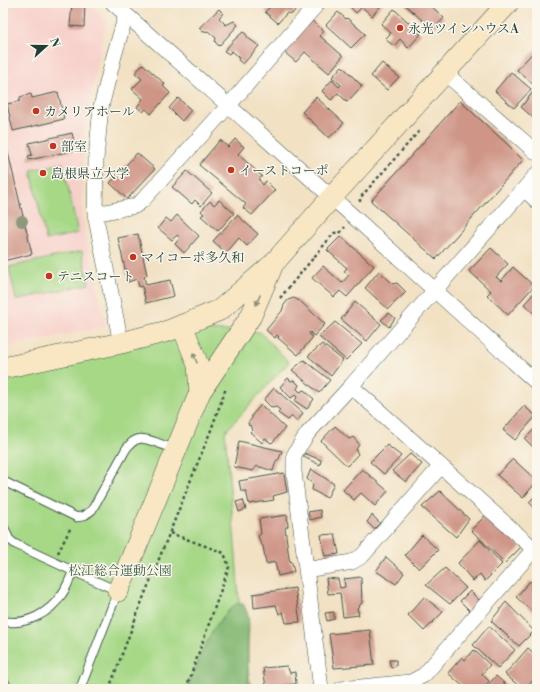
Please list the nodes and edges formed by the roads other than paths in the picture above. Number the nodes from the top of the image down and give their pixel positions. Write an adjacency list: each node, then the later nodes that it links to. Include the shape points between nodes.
1 (113, 3): 4 (street)
2 (316, 4): 6 (street)
3 (506, 4): 5 (street)
4 (126, 15): 6 (street); 12 (street, via 102,107 96,159)
5 (445, 73): 7 (street); 10 (street)
6 (228, 106): 10 (street); 12 (street, via 142,202 135,206)
7 (537, 153)
8 (537, 174): 9 (street)
9 (524, 190): 11 (street); 14 (street)
10 (332, 197): 13 (street); 14 (street)
11 (537, 201)
12 (95, 214): 16 (street)
13 (273, 264): 15 (street, via 220,310); 20 (street, one-way to 20, via 251,316)
14 (435, 290): 18 (street); 19 (street)
15 (182, 326): 16 (street); 20 (street, one-way to 15, via 198,365)
16 (121, 343): 17 (street)
17 (3, 368)
18 (537, 383)
19 (351, 386): 22 (street); 26 (street, via 308,433 294,455)
20 (200, 392): 21 (street)
21 (176, 450): 23 (lane, via 145,439 134,441 126,449 92,510 79,518); 28 (street)
22 (441, 466): 25 (street); 26 (street, via 362,556 352,562)
23 (3, 481)
24 (3, 525): 27 (lane, via 9,539 15,544)
25 (536, 549): 34 (street, via 424,675 411,682)
26 (306, 570): 33 (street)
27 (73, 572): 28 (lane); 29 (lane, via 63,593 52,606 24,621)
28 (118, 591): 32 (lane)
29 (3, 621)
30 (3, 679): 31 (lane)
31 (8, 689)
32 (80, 689)
33 (321, 689)
34 (341, 689)

